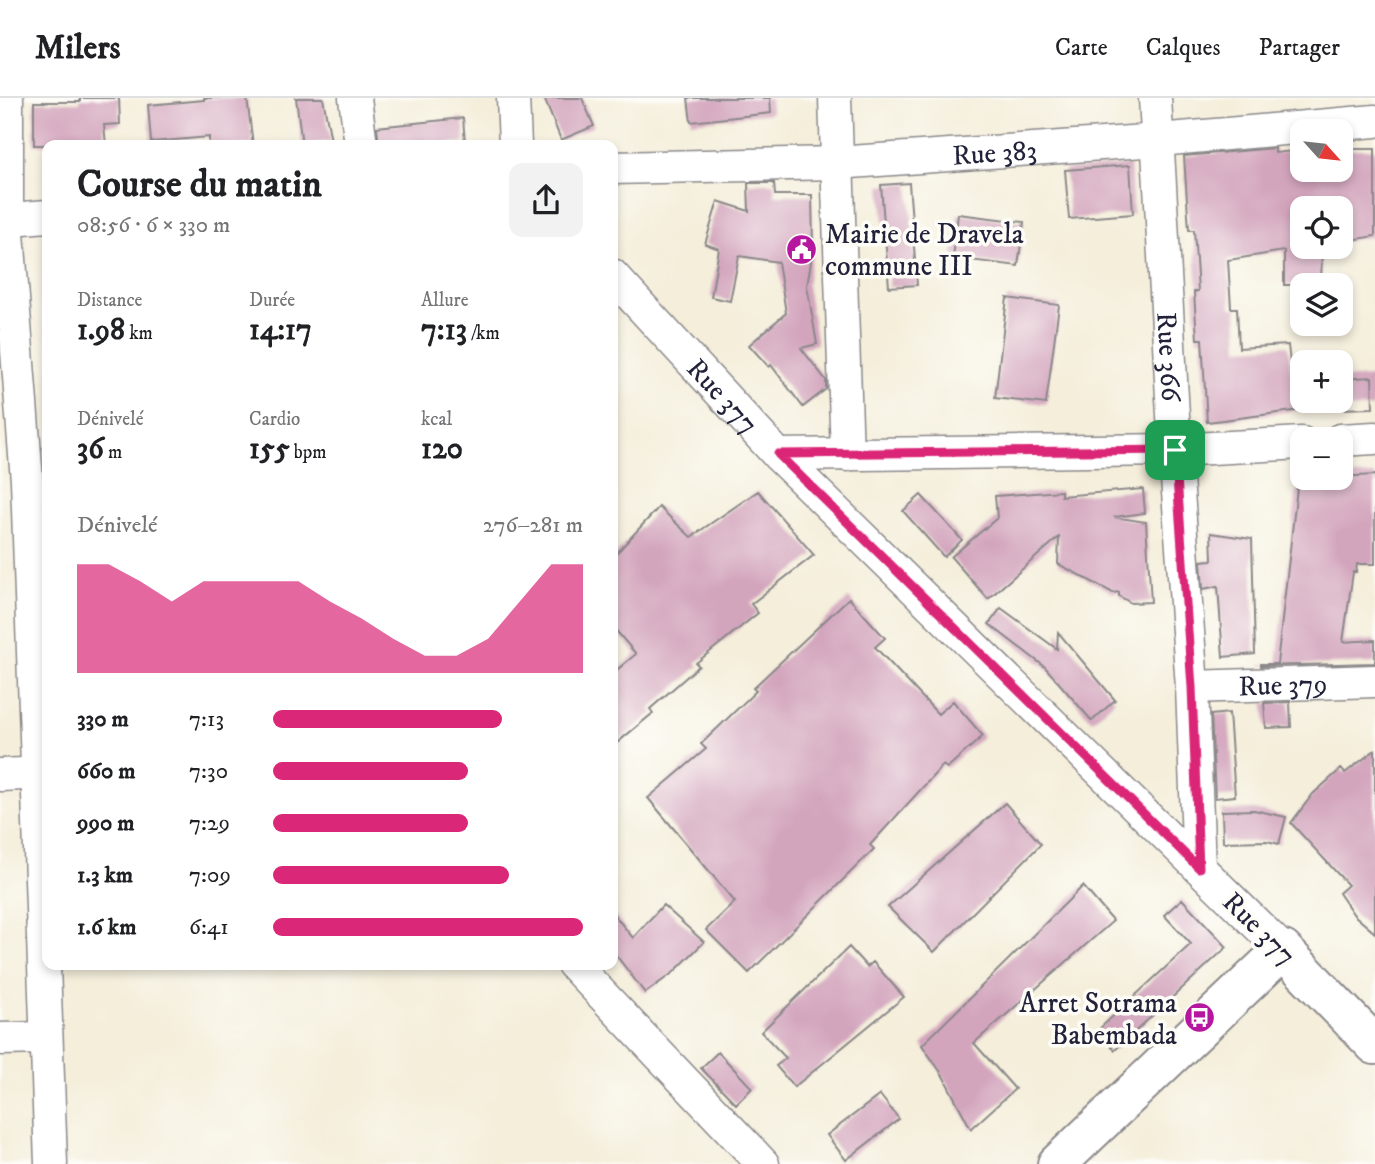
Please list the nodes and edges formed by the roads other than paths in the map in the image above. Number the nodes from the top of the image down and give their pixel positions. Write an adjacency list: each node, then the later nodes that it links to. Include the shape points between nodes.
1 (7, 98): 13 (street)
2 (355, 98): 7 (street)
3 (513, 98): 8 (street)
4 (835, 98): 10 (street)
5 (1155, 98): 9 (street, Rue 366)
6 (1375, 121): 9 (street, Rue 383)
7 (360, 140)
8 (515, 140)
9 (1158, 140): 10 (street, Rue 383); 20 (street, Rue 366)
10 (837, 163): 11 (street, Rue 383); 22 (street)
11 (618, 168)
12 (42, 216): 13 (street)
13 (3, 220): 15 (street)
14 (618, 281): 21 (street, Rue 377)
15 (10, 373): 16 (street); 23 (street)
16 (42, 408)
17 (1375, 438): 18 (street)
18 (1353, 439)
19 (1290, 444): 20 (street)
20 (1175, 450): 22 (street); 25 (street, Rue 366)
21 (778, 454): 22 (street); 29 (street, Rue 377)
22 (847, 455)
23 (25, 480): 26 (street)
24 (1375, 681): 25 (street, Rue 379)
25 (1192, 687): 29 (street, Rue 366)
26 (41, 774): 27 (street); 28 (street)
27 (0, 775)
28 (42, 827)
29 (1199, 868): 30 (street, Rue 377)
30 (1283, 950): 35 (main road, Rue 377); 38 (main road)
31 (45, 970): 33 (street)
32 (579, 970): 37 (street)
33 (46, 1038): 34 (street); 36 (street)
34 (0, 1039)
35 (1375, 1045)
36 (51, 1164)
37 (763, 1164)
38 (1057, 1164)

